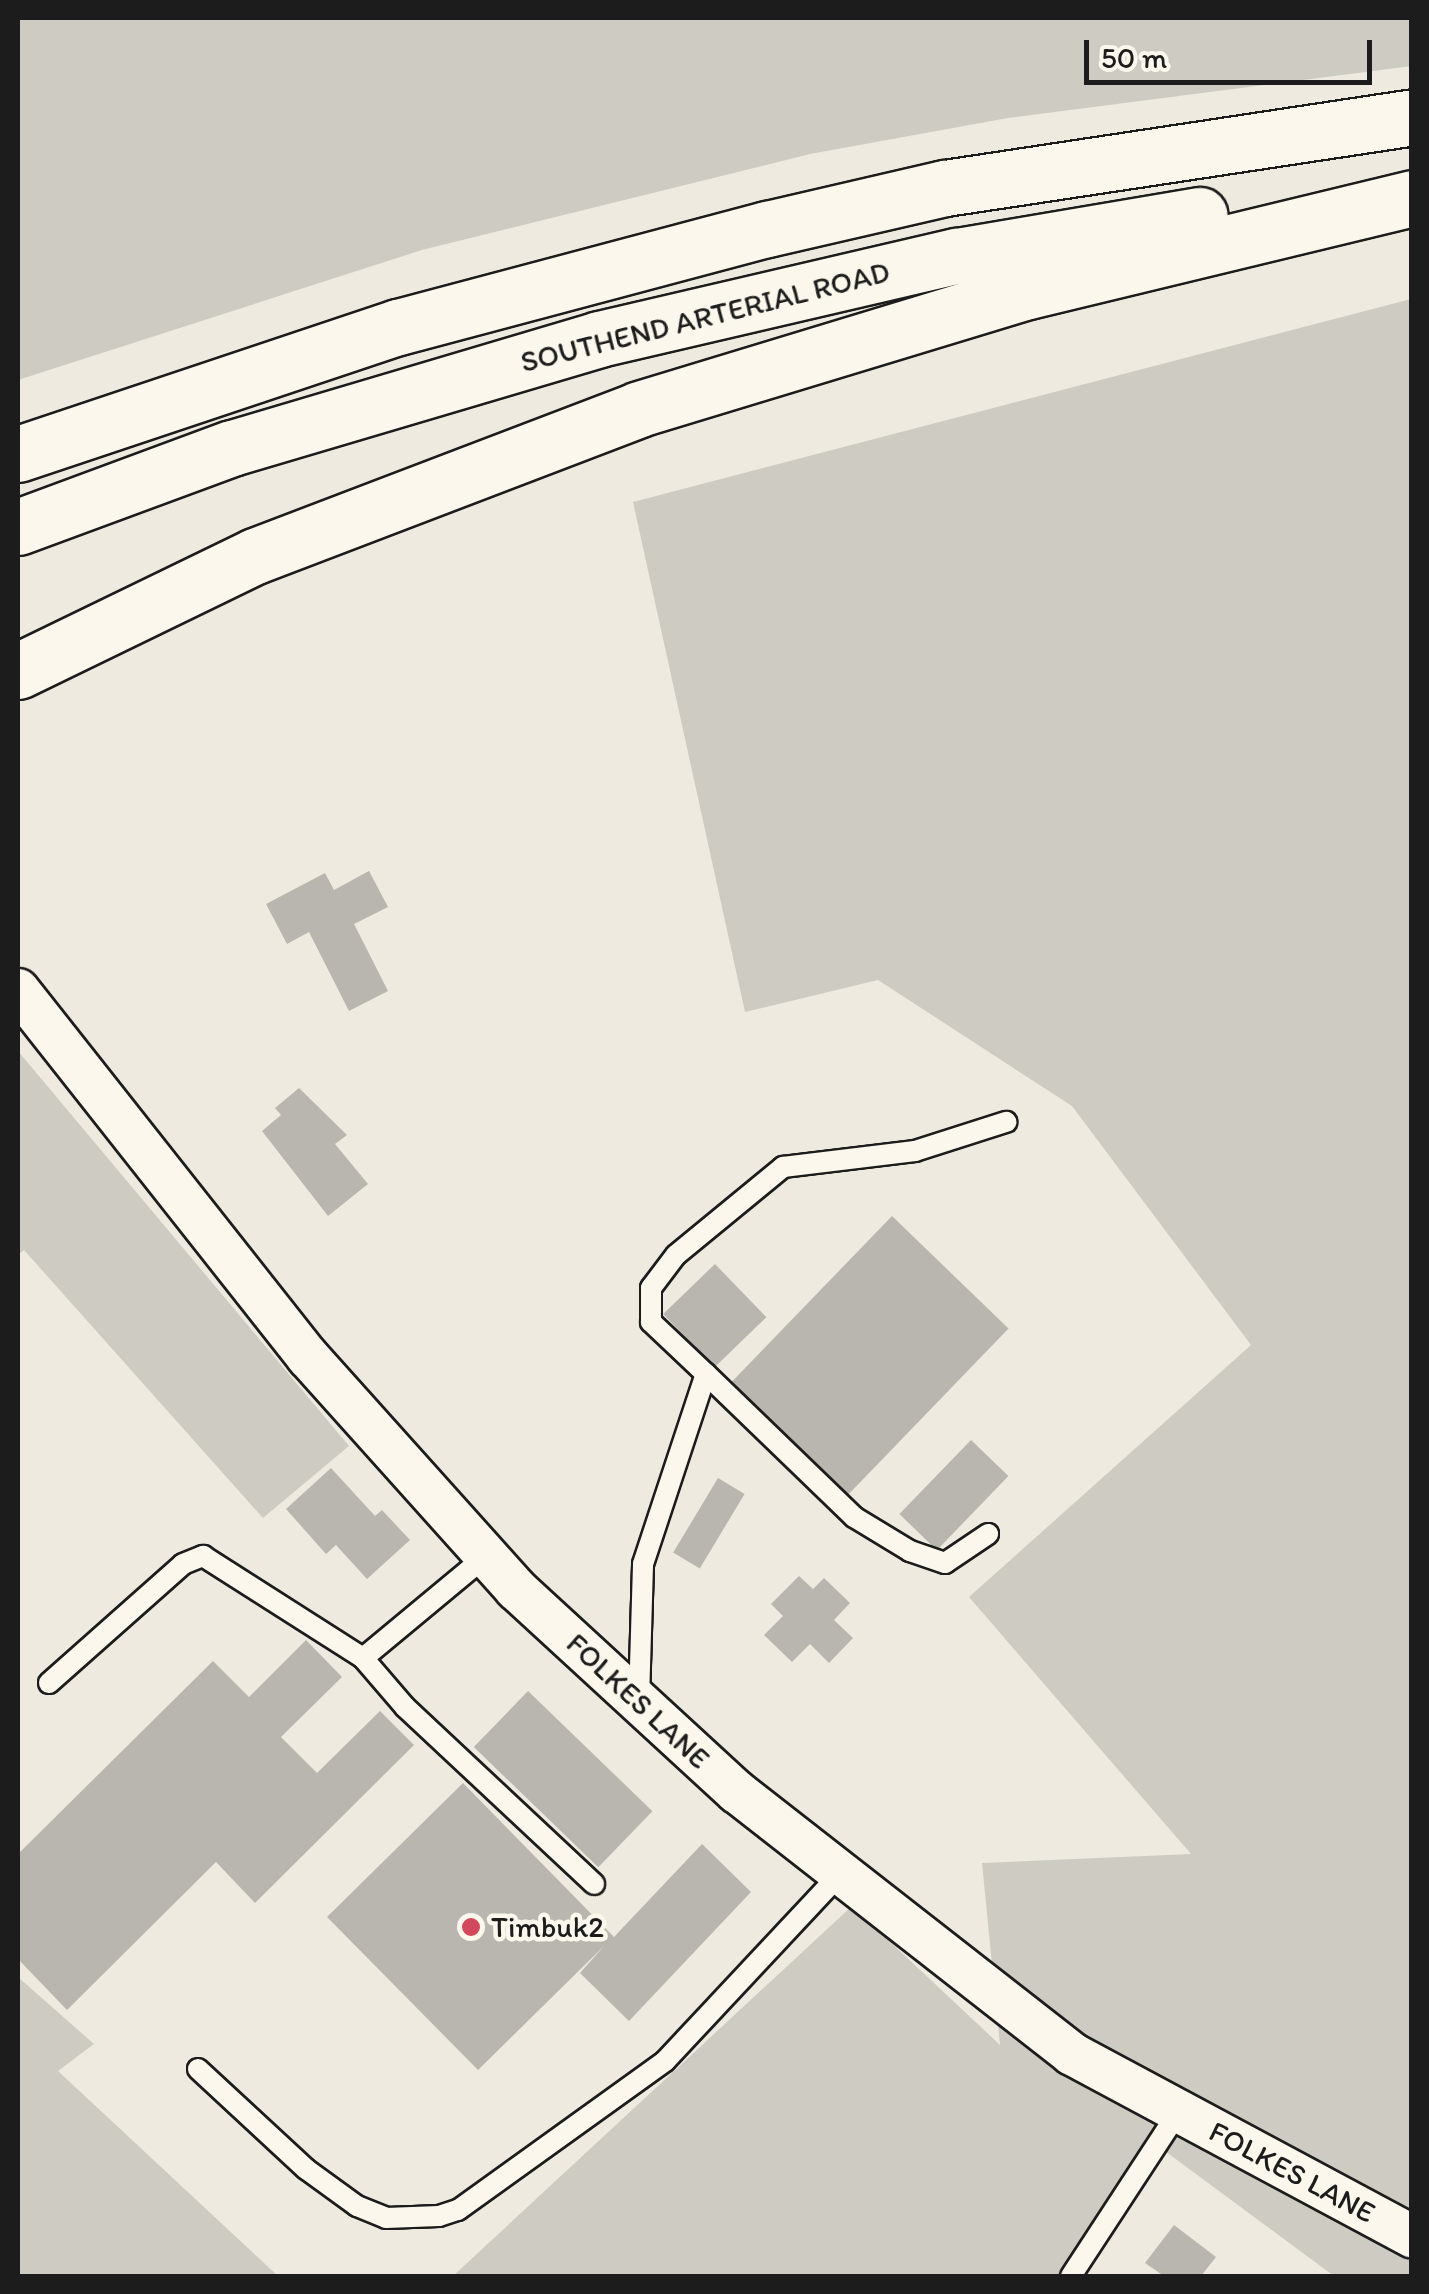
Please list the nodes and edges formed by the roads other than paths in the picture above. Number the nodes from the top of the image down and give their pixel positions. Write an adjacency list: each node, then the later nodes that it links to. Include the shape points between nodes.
1 (1412, 117): 2 (highway)
2 (944, 188): 5 (highway, via 764,214 390,295 201,348); 6 (highway, via 398,326)
3 (1412, 189): 7 (highway, SOUTHEND ARTERIAL ROAD, via 1136,224 957,256 599,339 232,448)
4 (1412, 198): 8 (highway, via 1028,290 639,410 255,556)
5 (18, 418)
6 (18, 454)
7 (18, 527)
8 (18, 671)
9 (18, 990): 13 (street, FOLKES LANE, via 308,1357)
10 (1006, 1122): 11 (lane, via 916,1151 783,1167 676,1254 651,1288 652,1322)
11 (706, 1374): 12 (lane, via 854,1517 910,1551 945,1563); 16 (lane, via 642,1564)
12 (988, 1534)
13 (486, 1556): 14 (lane); 16 (street, FOLKES LANE)
14 (363, 1658): 15 (lane, via 203,1556 183,1564); 18 (lane)
15 (48, 1684)
16 (639, 1702): 17 (street, FOLKES LANE, via 737,1792)
17 (841, 1873): 19 (lane, via 665,2061 458,2210 439,2216 403,2220 357,2206 306,2169); 20 (street, FOLKES LANE, via 1072,2054)
18 (594, 1884)
19 (198, 2069)
20 (1179, 2111): 21 (street, FOLKES LANE); 22 (lane)
21 (1412, 2236)
22 (1071, 2276)

